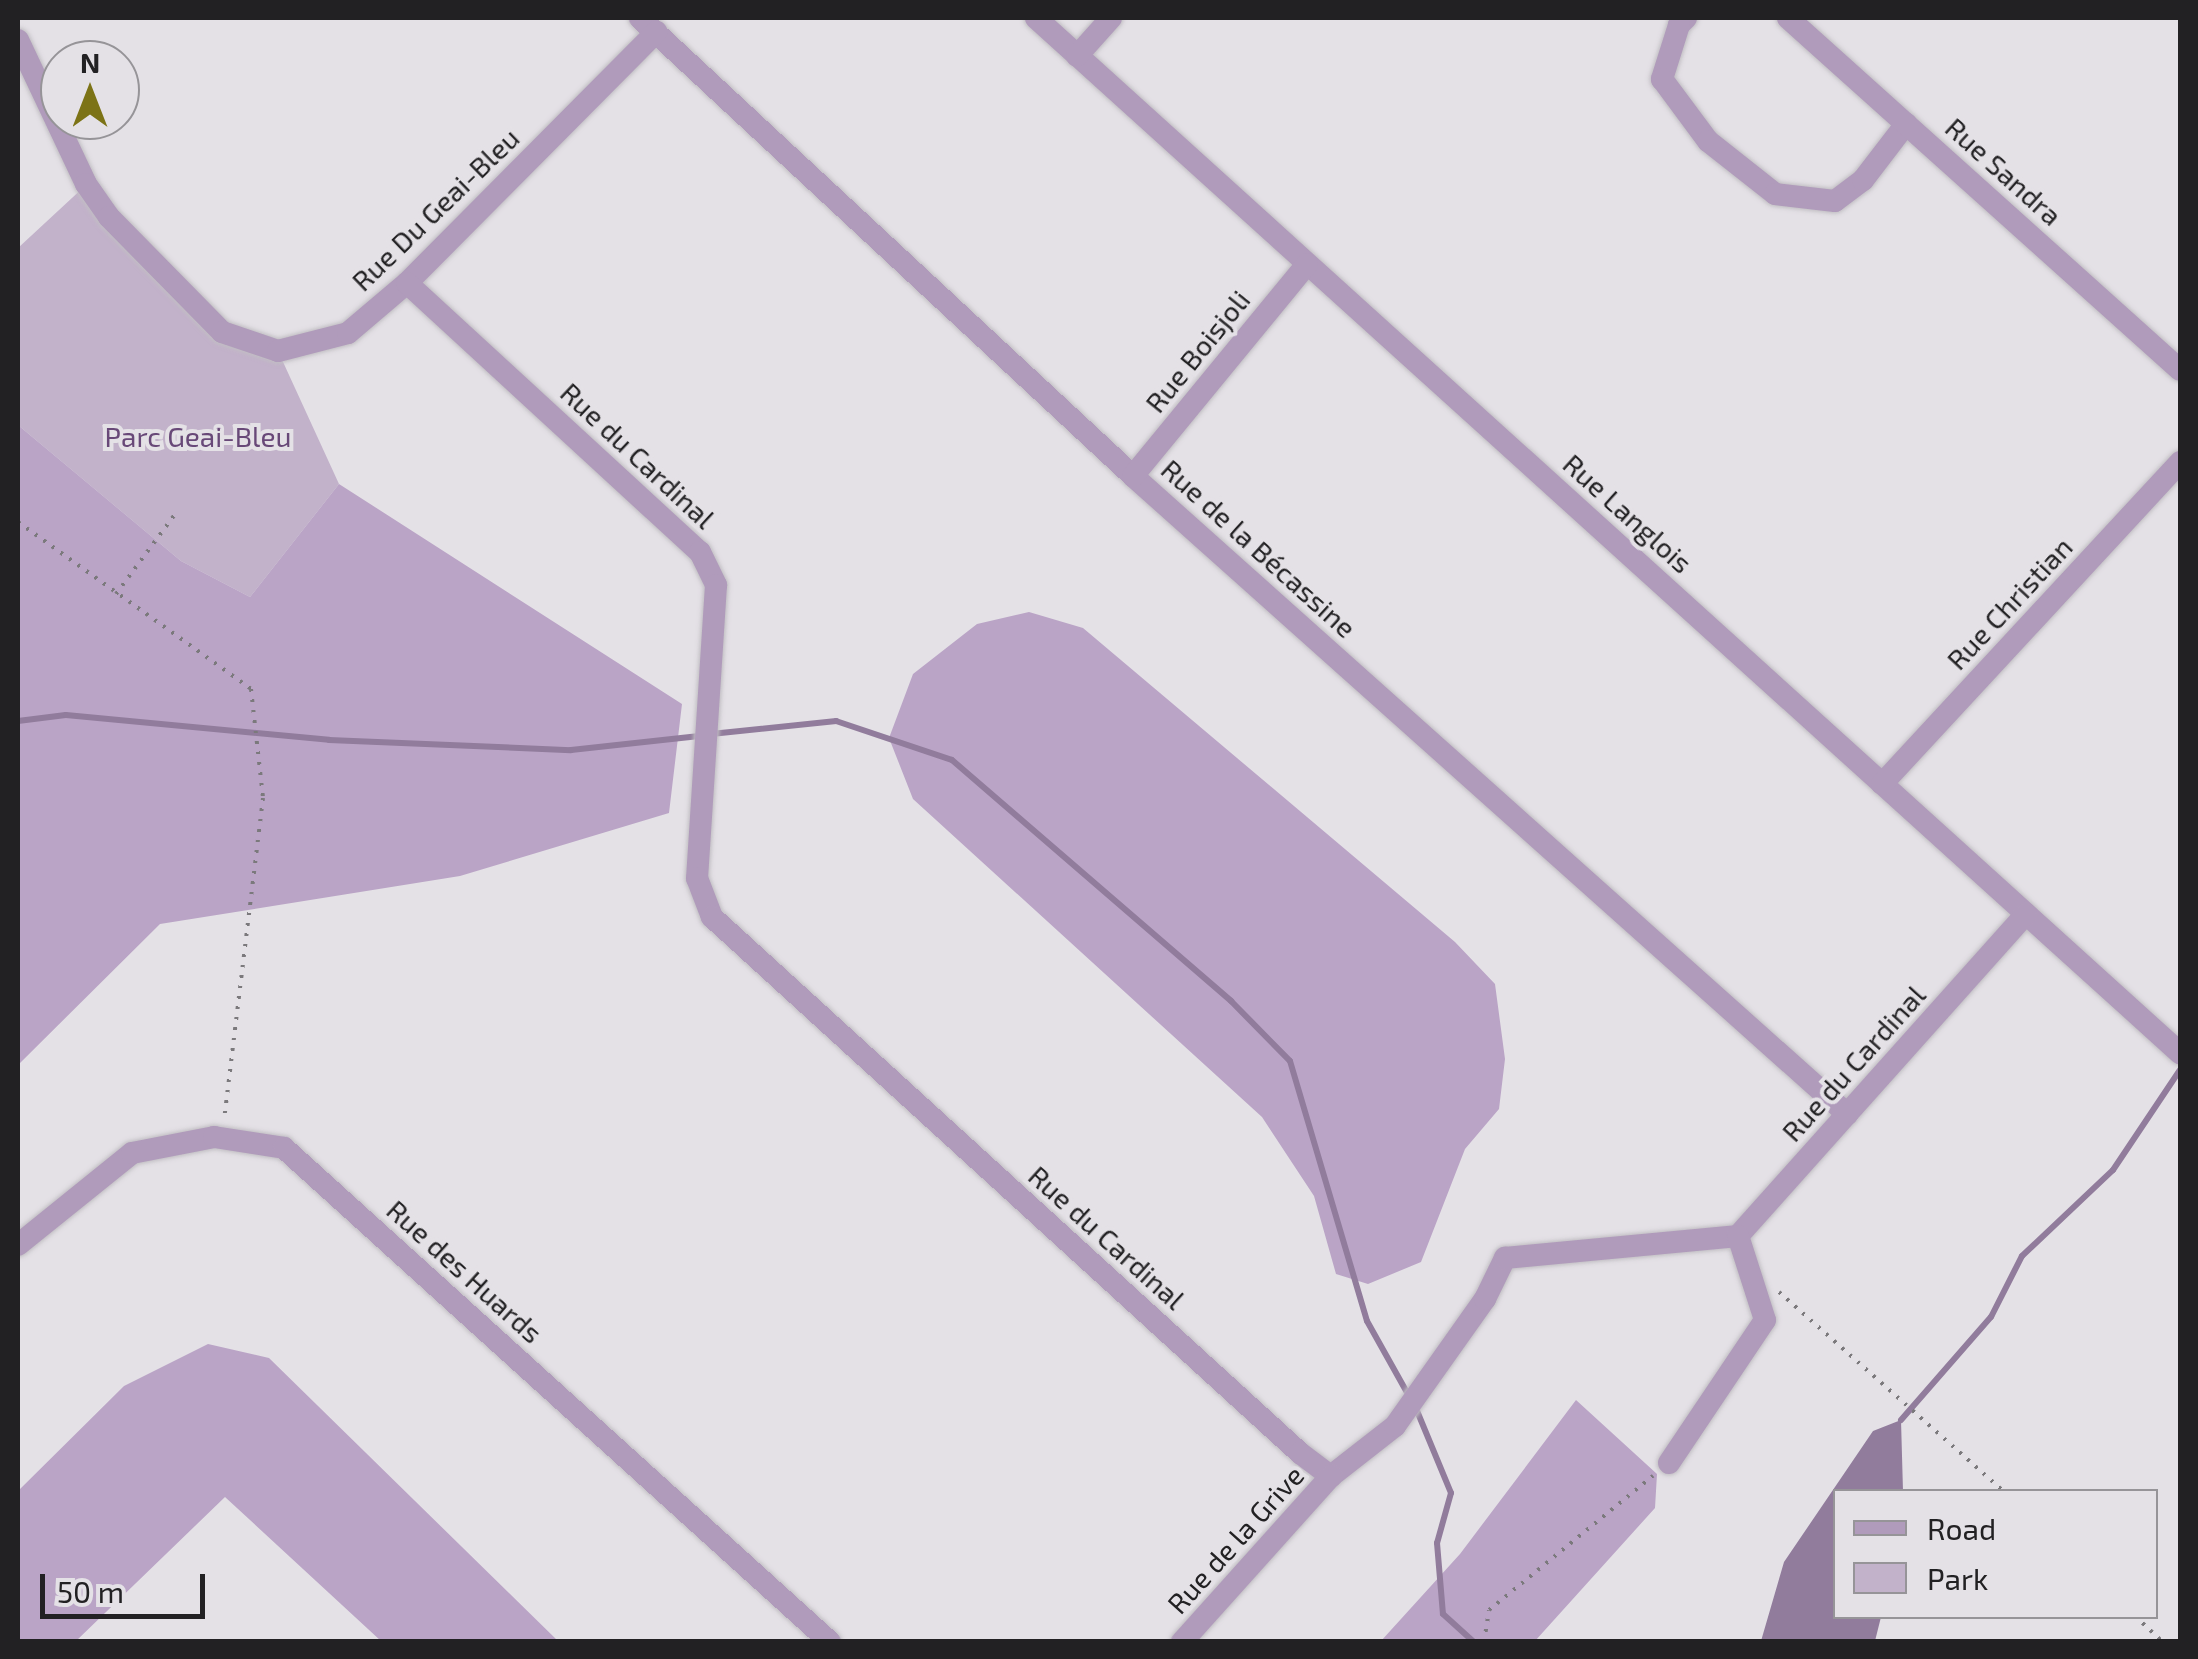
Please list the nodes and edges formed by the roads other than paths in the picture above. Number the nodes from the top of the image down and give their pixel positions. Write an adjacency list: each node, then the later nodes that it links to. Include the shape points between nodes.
1 (1036, 18): 7 (street, Rue Langlois)
2 (1111, 18): 7 (street)
3 (1686, 18): 8 (street, via 1662,79 1708,141 1775,194 1836,200 1862,180)
4 (1788, 18): 8 (street, Rue Sandra)
5 (648, 25): 10 (street, Rue Du Geai-Bleu); 13 (street, Rue de la Bécassine)
6 (18, 40): 10 (street, Rue Du Geai-Bleu, via 86,184 109,217 222,332 278,350 311,346 348,333)
7 (1077, 56): 9 (street, Rue Langlois)
8 (1906, 124): 11 (street, Rue Sandra)
9 (1307, 264): 13 (street, Rue Boisjoli); 14 (street, Rue Langlois)
10 (407, 283): 21 (street, Rue du Cardinal, via 700,552 716,585 697,878 712,917)
11 (2180, 370)
12 (2180, 462): 14 (street, Rue Christian)
13 (1134, 476): 17 (street, Rue de la Bécassine)
14 (1882, 784): 15 (street, Rue Langlois)
15 (2026, 914): 16 (street, Rue Langlois); 17 (street, Rue du Cardinal)
16 (2180, 1053)
17 (1847, 1114): 18 (street, Rue du Cardinal)
18 (1738, 1236): 20 (street, via 1765,1320); 21 (street, via 1505,1258 1486,1300 1395,1426)
19 (18, 1246): 22 (street, Rue des Huards, via 132,1154 221,1138 284,1148)
20 (1668, 1463)
21 (1331, 1476): 23 (street, Rue de la Grive)
22 (830, 1642)
23 (1182, 1642)

